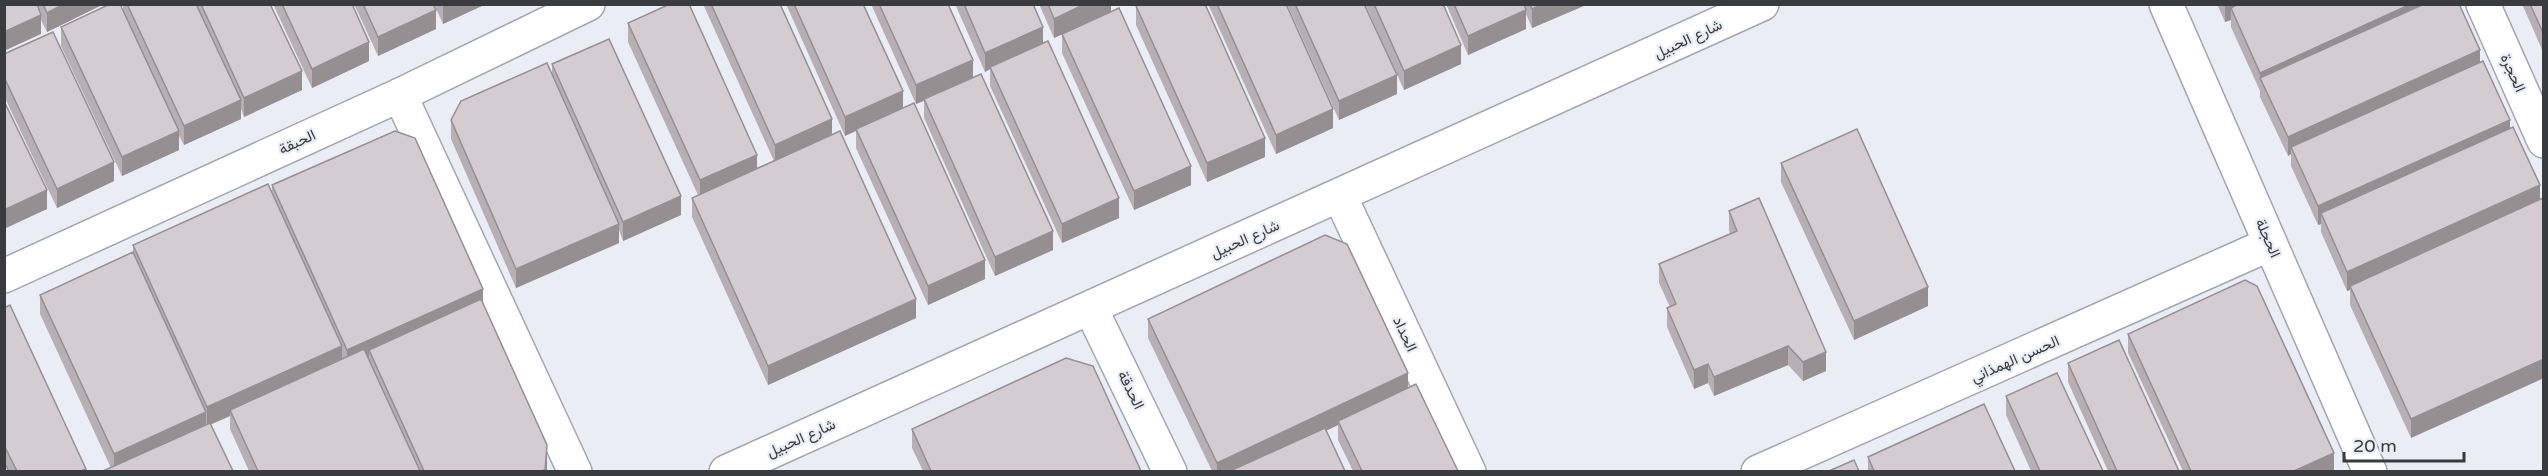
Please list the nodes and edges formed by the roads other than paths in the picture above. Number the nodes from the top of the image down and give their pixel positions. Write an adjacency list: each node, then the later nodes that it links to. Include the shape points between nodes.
1 (588, 4): 5 (street, الحبقة)
2 (1762, 4): 7 (street, شارع الحبيل)
3 (2166, 4): 8 (street, الحجلة)
4 (2482, 4): 6 (street, الحجرة)
5 (400, 95): 9 (street, الحبقة); 11 (street)
6 (2539, 120)
7 (1340, 195): 10 (street, شارع الحبيل); 14 (street, الحداد)
8 (2270, 244): 15 (street, الحسن الهمذاني); 16 (street, الحجلة)
9 (4, 276)
10 (1091, 309): 12 (street, شارع الحبيل); 13 (street, الحدقة)
11 (575, 471)
12 (726, 471)
13 (1170, 471)
14 (1469, 471)
15 (1758, 471)
16 (2370, 471)

